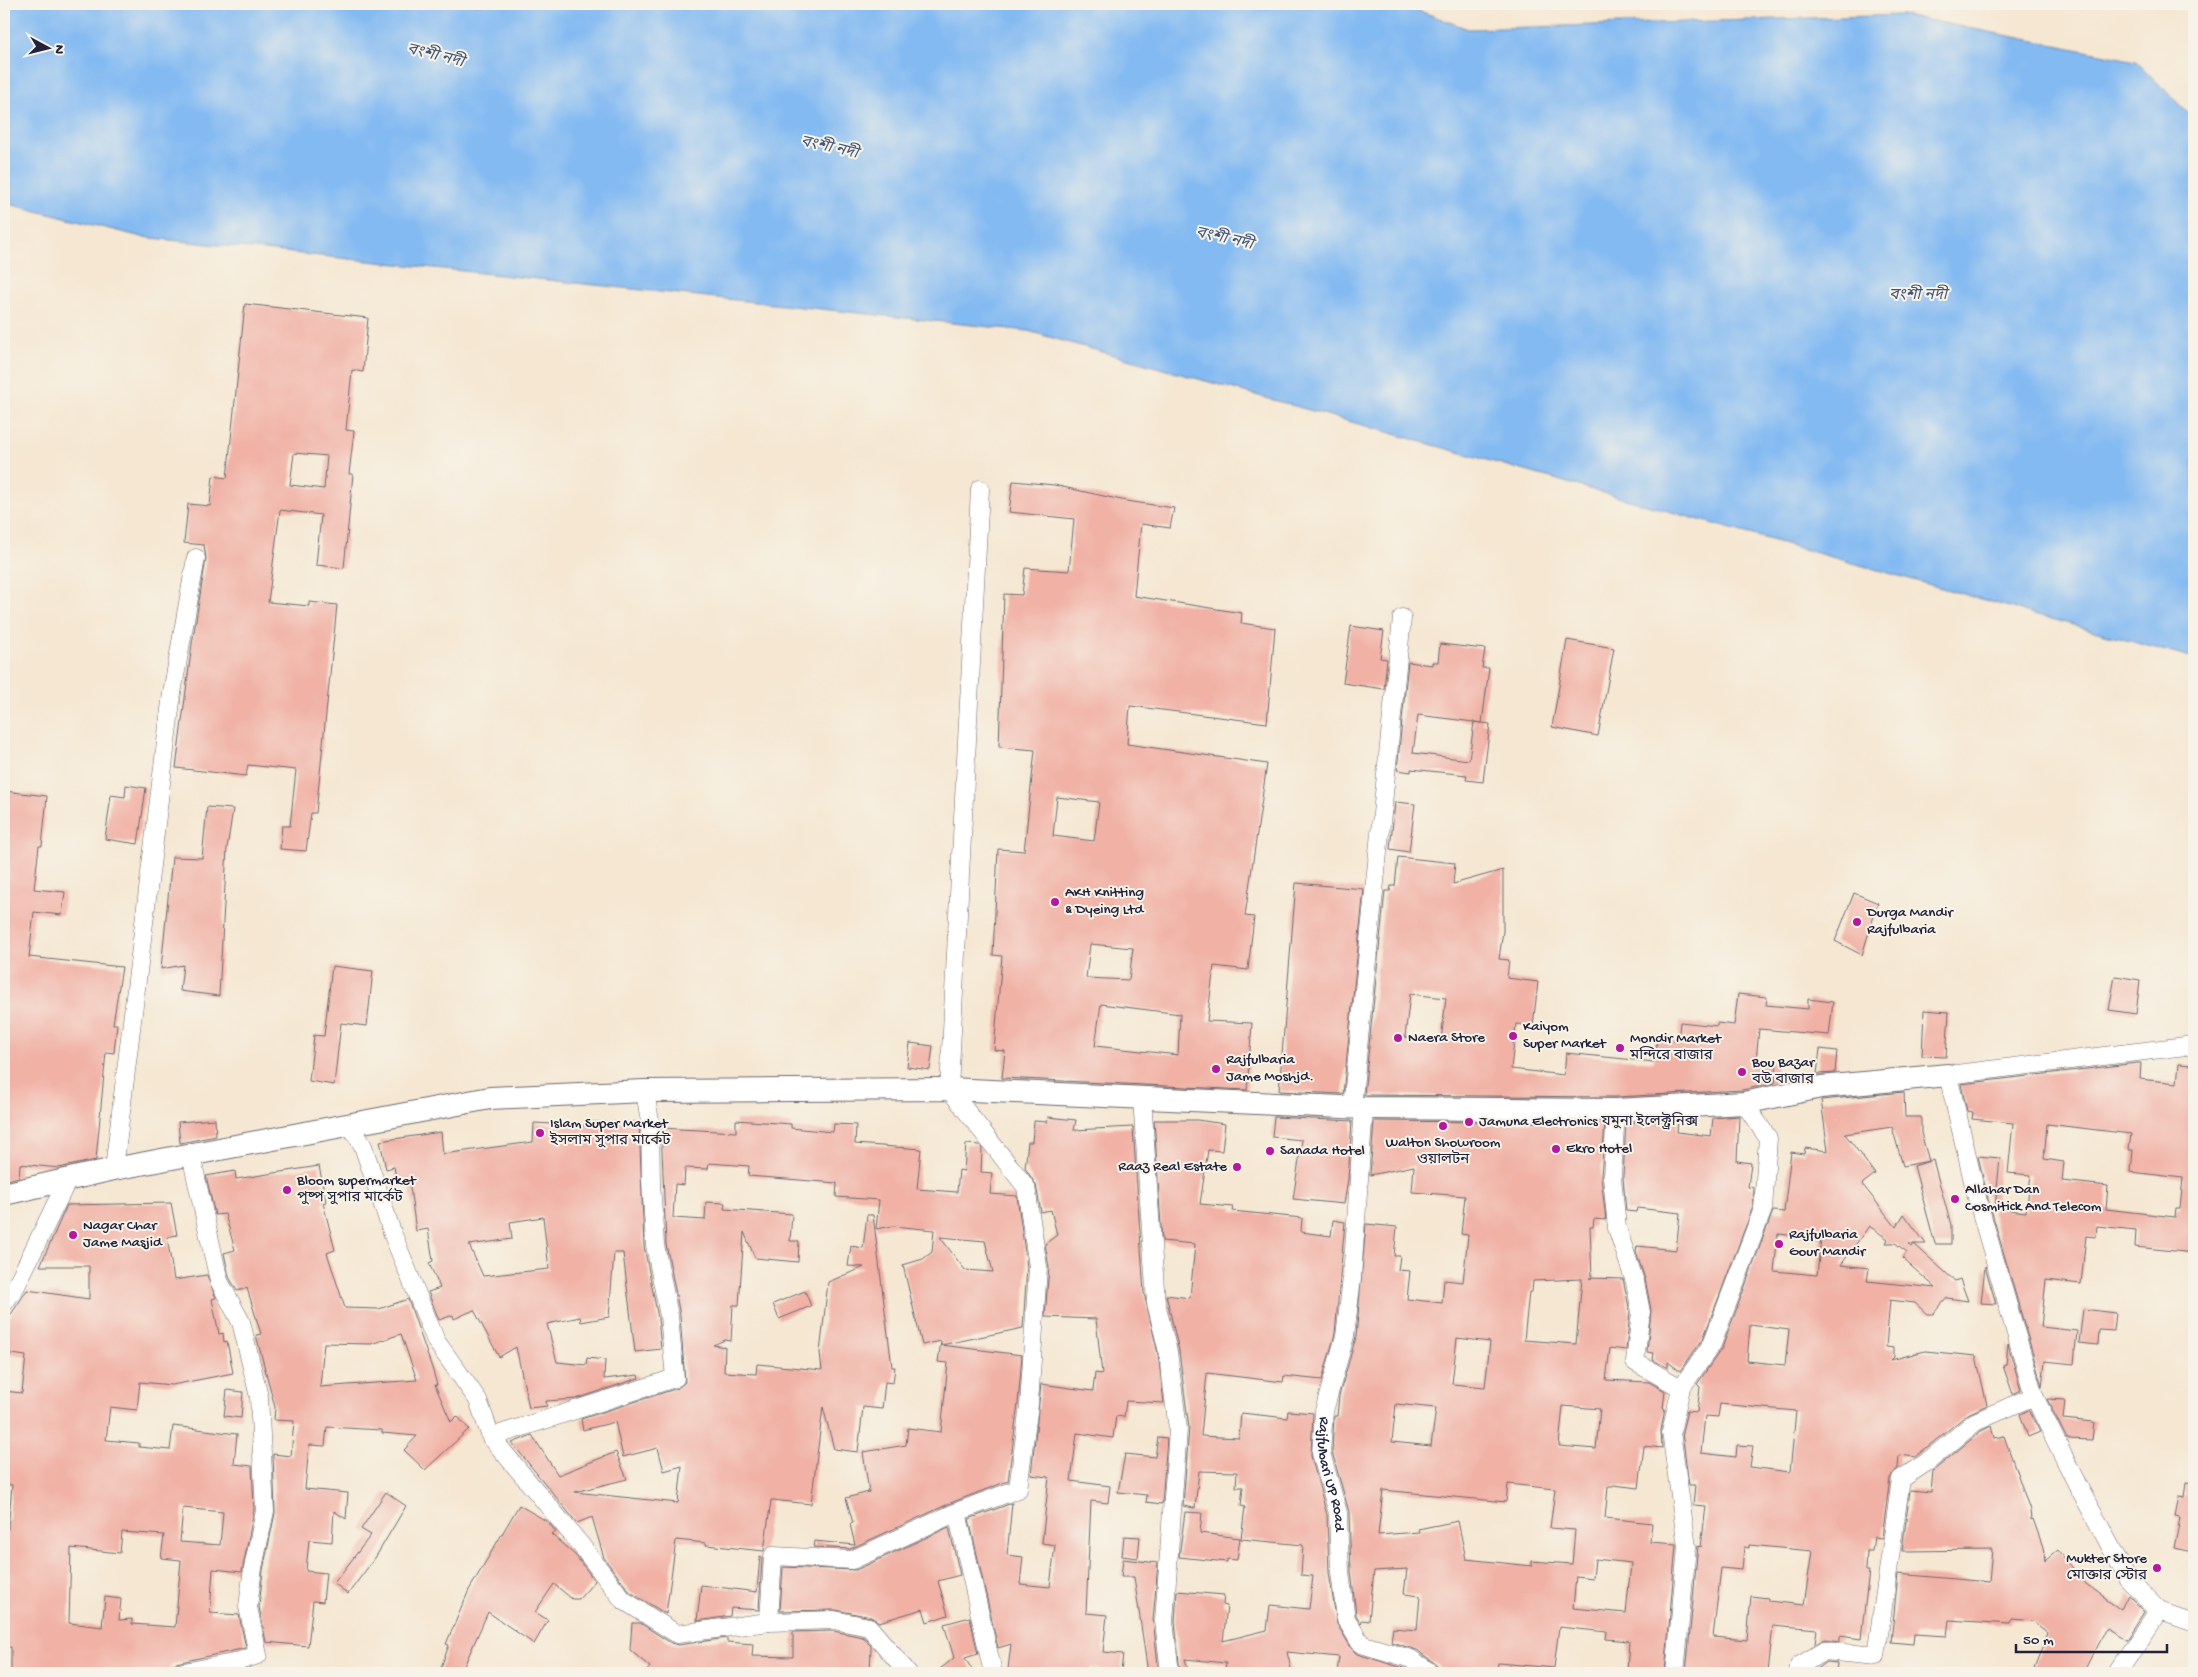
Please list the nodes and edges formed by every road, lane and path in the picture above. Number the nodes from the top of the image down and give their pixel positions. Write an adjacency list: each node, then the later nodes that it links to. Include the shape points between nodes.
1 (980, 489): 6 (street)
2 (196, 558): 14 (street, via 172,693)
3 (1402, 618): 10 (street, Rajfulbari UP Road)
4 (2194, 1045): 5 (street)
5 (1948, 1075): 9 (street, via 1821,1087); 19 (street, via 1978,1202)
6 (949, 1089): 7 (street); 8 (street); 21 (street, via 1026,1186 1038,1267 1029,1405 1018,1489)
7 (645, 1091): 12 (street, via 490,1098); 20 (street, via 650,1122 655,1245 669,1316 675,1378)
8 (1142, 1098): 10 (street); 28 (street, via 1156,1303 1168,1352 1178,1429 1164,1621)
9 (1744, 1103): 11 (street); 18 (street, via 1768,1138 1763,1209 1712,1344)
10 (1358, 1107): 11 (street); 29 (street, Rajfulbari UP Road, via 1352,1278 1345,1336 1324,1411 1321,1453 1338,1513 1346,1619 1361,1644 1411,1659)
11 (1616, 1110): 18 (street, via 1612,1177 1617,1228 1641,1312 1635,1362)
12 (350, 1124): 13 (street); 20 (street, via 363,1146 393,1235 436,1341 478,1400)
13 (191, 1156): 14 (street); 25 (street, via 219,1281 241,1322 259,1397 265,1511 252,1568 248,1607 258,1655)
14 (114, 1169): 15 (street)
15 (68, 1179): 16 (street); 17 (street, via 16,1286)
16 (4, 1194)
17 (4, 1303)
18 (1681, 1388): 30 (street, via 1671,1432 1686,1547)
19 (2034, 1396): 22 (street, via 2128,1579); 31 (street, via 1975,1422 1927,1462 1901,1478 1876,1656 1824,1651 1799,1666)
20 (491, 1437): 23 (street, via 623,1600 677,1634)
21 (957, 1512): 23 (street, via 852,1560 773,1556); 27 (street)
22 (2159, 1611): 24 (street); 32 (street)
23 (769, 1622): 26 (street, via 834,1620 869,1627)
24 (2194, 1623)
25 (178, 1673)
26 (908, 1673)
27 (992, 1673)
28 (1170, 1673)
29 (1431, 1673)
30 (1675, 1673)
31 (1798, 1673)
32 (2118, 1673)

